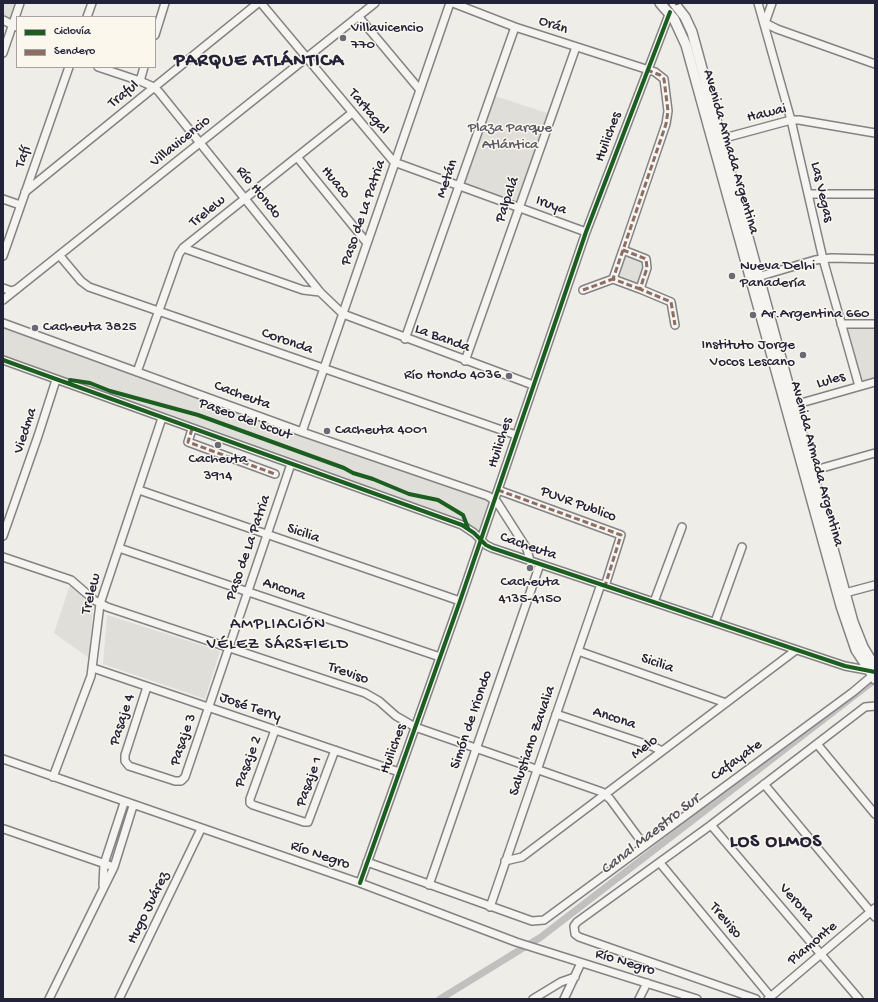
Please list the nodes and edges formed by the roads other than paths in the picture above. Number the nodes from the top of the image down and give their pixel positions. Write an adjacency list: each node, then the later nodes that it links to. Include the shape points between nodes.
1 (20, 3): 12 (street)
2 (92, 3): 13 (street)
3 (165, 3): 19 (street)
4 (259, 3): 22 (street, Tartagal); 29 (street, Traful)
5 (375, 3): 14 (street, Villavicencio)
6 (452, 3): 18 (street, Orán); 30 (street, Paso de La Patria)
7 (660, 3): 11 (main road, Avenida Armada Argentina)
8 (674, 3): 34 (main road, Avenida Armada Argentina, via 692,32)
9 (758, 3): 16 (street, Las Vegas)
10 (772, 3): 16 (street)
11 (670, 12): 27 (street, Huiliches); 35 (main road, Avenida Armada Argentina, via 682,34)
12 (17, 16)
13 (87, 16)
14 (358, 16): 22 (street, Villavicencio); 30 (street)
15 (3, 20): 17 (street)
16 (765, 24): 23 (street); 32 (street, Las Vegas)
17 (15, 26): 21 (street)
18 (515, 27): 20 (street, Orán); 39 (street, Metán)
19 (156, 31)
20 (576, 47): 27 (street, Orán); 46 (street, Palpalá)
21 (3, 53)
22 (306, 58): 31 (street, Tartagal); 36 (street, Villavicencio)
23 (875, 64)
24 (69, 68): 40 (street, Tafí)
25 (101, 68): 28 (street)
26 (144, 68): 28 (street)
27 (647, 70): 47 (street, Huiliches); 50 (street, Orán, via 664,79 668,111 666,124)
28 (140, 81): 29 (street)
29 (154, 87): 36 (street, Río Hondo); 40 (street, Traful)
30 (420, 90): 38 (street, Paso de La Patria)
31 (352, 113): 37 (street, Trelew); 38 (street, Tartagal)
32 (791, 120): 33 (street, Hawai); 34 (street, Hawai); 41 (street, Las Vegas)
33 (875, 133)
34 (722, 138): 35 (street, Hawai); 55 (main road, Avenida Armada Argentina)
35 (713, 141): 55 (main road, Avenida Armada Argentina)
36 (200, 143): 43 (street, Río Hondo); 52 (street, Villavicencio)
37 (297, 157): 43 (street, Trelew); 48 (street, Huaco)
38 (394, 162): 39 (street, Iruya); 48 (street, Paso de La Patria)
39 (458, 187): 46 (street, Iruya); 69 (street, Metán)
40 (25, 192): 45 (street, Tafí)
41 (809, 194): 42 (street); 53 (street, Las Vegas)
42 (875, 194)
43 (245, 198): 49 (street, Trelew); 61 (street, Río Hondo)
44 (3, 199): 45 (street)
45 (20, 205): 51 (street, Tafí)
46 (519, 208): 47 (street, Iruya); 71 (street, Palpalá)
47 (586, 232): 76 (street, Huiliches)
48 (367, 243): 64 (street, Paso de La Patria)
49 (183, 248): 61 (street, via 302,290); 63 (street, Trelew)
50 (623, 250): 56 (street); 59 (street, via 646,260 647,268)
51 (3, 256)
52 (60, 256): 58 (street, Villavicencio); 63 (street, Coronda, via 89,287)
53 (824, 259): 54 (street); 55 (street); 66 (street, Las Vegas)
54 (875, 259)
55 (755, 278): 78 (main road, Avenida Armada Argentina); 85 (main road, Avenida Armada Argentina)
56 (613, 279): 59 (street); 60 (street)
57 (3, 288): 58 (street, via 11,291)
58 (17, 289): 62 (street, Villavicencio)
59 (640, 289): 68 (street, via 671,302)
60 (583, 290)
61 (320, 292): 64 (street, Río Hondo)
62 (3, 300)
63 (158, 311): 72 (street, Coronda); 73 (street, Trelew)
64 (343, 314): 69 (street, La Banda); 72 (street, Paso de La Patria)
65 (3, 324): 73 (street, Cacheuta)
66 (841, 324): 67 (street); 77 (street, Las Vegas)
67 (875, 324)
68 (675, 325)
69 (405, 339): 71 (street, La Banda)
70 (3, 360): 74 (street, Cacheuta)
71 (466, 361): 76 (street, La Banda)
72 (324, 368): 81 (street, Paso de La Patria); 82 (street, Coronda)
73 (137, 372): 81 (street, Cacheuta)
74 (56, 380): 79 (street, Cacheuta); 91 (street, Viedma)
75 (875, 382): 77 (street, Lules)
76 (533, 386): 82 (street, Huiliches)
77 (859, 386): 78 (street, Lules)
78 (794, 405): 85 (main road, Avenida Armada Argentina)
79 (162, 418): 80 (street, Cacheuta); 87 (street, Trelew)
80 (192, 429): 84 (street, Cacheuta); 86 (street, via 188,442)
81 (302, 432): 89 (street, Cacheuta)
82 (516, 435): 88 (street, Huiliches)
83 (875, 453): 85 (street)
84 (291, 464): 92 (street, Paso de La Patria); 93 (street, Cacheuta, via 462,525)
85 (807, 472): 102 (main road, Avenida Armada Argentina); 112 (main road, Avenida Armada Argentina, via 850,635 856,650)
86 (275, 474)
87 (139, 490): 92 (street, Sicilia); 95 (street, Trelew)
88 (498, 490): 89 (street, Huiliches); 99 (street, PUVR Publico, via 620,535)
89 (495, 500): 93 (street, Huiliches); 97 (street, via 527,549)
90 (682, 527): 104 (street)
91 (3, 536)
92 (267, 536): 101 (street, Paso de La Patria); 103 (street, Sicilia)
93 (480, 538): 97 (street, Cacheuta, via 486,545); 103 (street, Huiliches)
94 (742, 547): 106 (street)
95 (120, 548): 101 (street, Ancona); 105 (street, Trelew)
96 (3, 557): 105 (street, Treviso, via 71,580)
97 (530, 561): 98 (street, Cacheuta)
98 (540, 564): 99 (street, Cacheuta); 122 (street, Simón de Iriondo)
99 (603, 585): 104 (street, Cacheuta); 109 (street, Salustiano Zavalia)
100 (875, 585): 102 (street)
101 (248, 591): 107 (street, Paso de La Patria); 110 (street, Ancona)
102 (845, 593): 112 (main road, Avenida Armada Argentina, via 857,635)
103 (460, 600): 110 (street, Huiliches)
104 (654, 602): 106 (street, Cacheuta)
105 (100, 604): 107 (street, Treviso); 111 (street, Trelew)
106 (715, 622): 108 (street, Cacheuta)
107 (229, 647): 116 (street, Paso de La Patria); 118 (street, Treviso, via 365,693)
108 (796, 650): 112 (street, Cacheuta, via 852,668); 114 (street, Melo)
109 (578, 651): 114 (street, Sicilia); 117 (street, Salustiano Zavalia)
110 (440, 657): 118 (street, Huiliches)
111 (93, 668): 113 (street, José Terry); 127 (street, Trelew)
112 (873, 670): 138 (street, Cafayate, via 853,692)
113 (147, 687): 116 (street, José Terry); 128 (street, Pasaje 4, via 125,761 129,766)
114 (726, 703): 123 (street, Melo)
115 (874, 706): 120 (street, via 866,707)
116 (209, 707): 119 (street, José Terry); 128 (street, Pasaje 3, via 185,777)
117 (556, 714): 123 (street, Ancona); 125 (street, Salustiano Zavalia)
118 (415, 727): 122 (street, Treviso); 126 (street, Huiliches)
119 (275, 730): 121 (street, José Terry); 134 (street, Pasaje 2, via 250,803)
120 (817, 744): 129 (street); 133 (street)
121 (335, 750): 126 (street, José Terry); 134 (street, Pasaje 1)
122 (476, 750): 125 (street, Treviso); 145 (street, Simón de Iriondo)
123 (662, 751): 130 (street, Melo)
124 (3, 759): 127 (street, Río Negro)
125 (537, 771): 130 (street, Treviso); 139 (street, Salustiano Zavalia)
126 (399, 772): 140 (street, Huiliches)
127 (53, 777): 131 (street, Río Negro)
128 (181, 781)
129 (764, 784): 135 (street); 148 (street)
130 (606, 794): 138 (street); 139 (street, Melo, via 522,857)
131 (124, 803): 132 (street, Río Negro); 142 (street)
132 (133, 806): 137 (street, Río Negro); 143 (street)
133 (875, 814)
134 (308, 822)
135 (711, 825): 141 (street); 150 (street, Verona)
136 (4, 829): 142 (street)
137 (201, 829): 144 (street, Río Negro); 156 (street, Hugo Juárez)
138 (644, 845): 149 (street, Cafayate)
139 (506, 861): 147 (street, Salustiano Zavalia)
140 (367, 862): 144 (street, Huiliches); 145 (street, Río Negro)
141 (660, 863): 154 (street, Treviso); 161 (street, Río Negro, via 577,922 575,934)
142 (104, 864): 143 (street); 146 (street)
143 (114, 867): 146 (street)
144 (360, 883): 151 (street, Río Negro, via 516,942)
145 (429, 885): 147 (street, Río Negro)
146 (103, 887): 155 (street)
147 (490, 907): 149 (street, Río Negro)
148 (874, 913): 150 (street, Piamonte)
149 (538, 922)
150 (823, 954): 154 (street, Piamonte); 162 (street, Verona)
151 (581, 963): 152 (street); 153 (street, Río Negro)
152 (575, 977): 157 (street, via 560,982); 158 (street)
153 (648, 983): 159 (street); 160 (street, Río Negro)
154 (769, 998)
155 (49, 999)
156 (119, 999)
157 (533, 999)
158 (564, 999)
159 (639, 999)
160 (697, 999)
161 (756, 999)
162 (859, 999)

